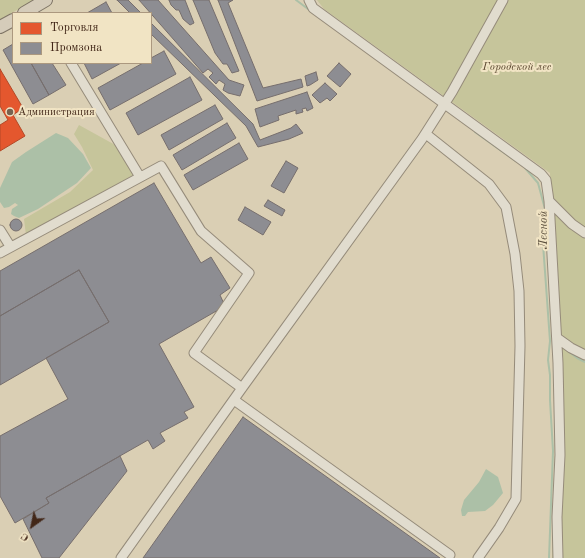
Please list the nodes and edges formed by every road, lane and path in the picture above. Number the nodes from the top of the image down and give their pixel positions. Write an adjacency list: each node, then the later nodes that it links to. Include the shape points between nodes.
1 (309, 0): 8 (street, via 313,8)
2 (503, 0): 8 (street)
3 (41, 6): 4 (main road)
4 (26, 12)
5 (12, 21): 6 (main road)
6 (0, 28)
7 (72, 64): 10 (street)
8 (445, 103): 9 (street); 11 (street, via 542,174 546,180)
9 (426, 134): 18 (street); 22 (street, via 489,184 498,195 506,207 515,254 520,346 516,499)
10 (140, 177): 14 (street); 18 (street, via 161,166 201,230 249,273 194,353)
11 (549, 201): 13 (street); 16 (street)
12 (0, 230): 14 (street)
13 (585, 233)
14 (10, 246): 15 (street)
15 (0, 253)
16 (557, 338): 17 (street); 23 (street, via 560,455)
17 (585, 355)
18 (242, 388): 19 (street)
19 (234, 400): 20 (street); 21 (street)
20 (450, 555)
21 (121, 558)
22 (478, 558)
23 (558, 558)

